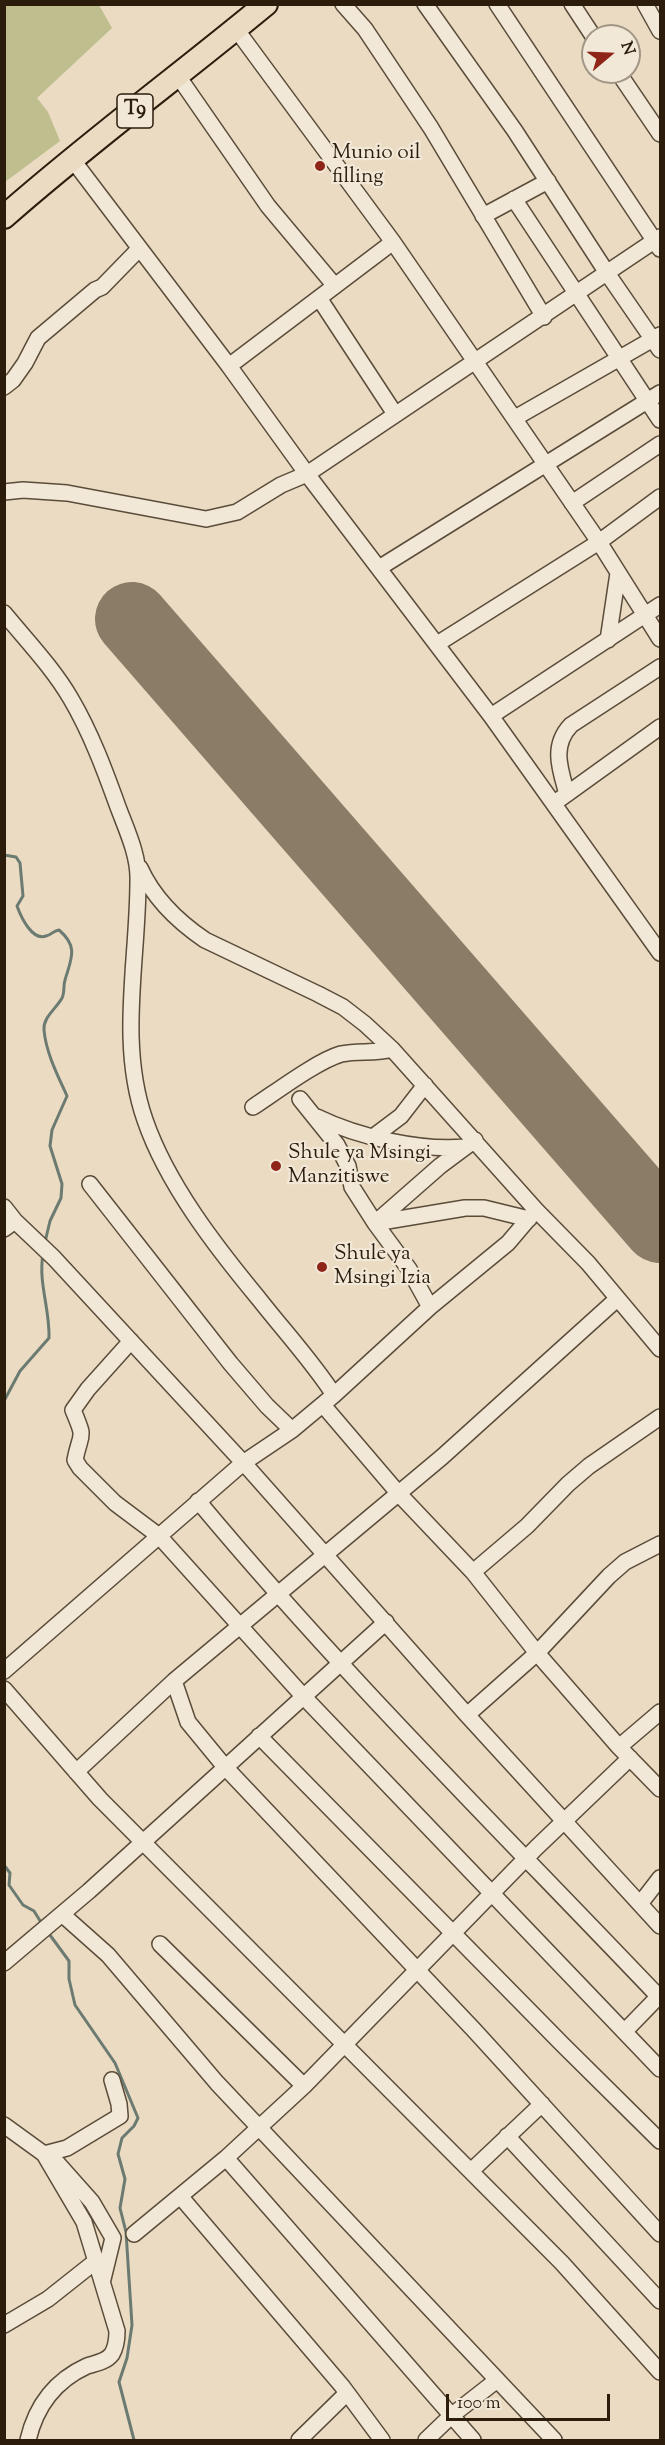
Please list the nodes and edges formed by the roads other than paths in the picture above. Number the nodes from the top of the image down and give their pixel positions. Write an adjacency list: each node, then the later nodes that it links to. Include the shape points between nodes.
1 (266, 4): 8 (highway, T9)
2 (343, 4): 16 (street, via 395,73)
3 (425, 4): 14 (street)
4 (497, 4): 19 (street)
5 (572, 4): 7 (street)
6 (647, 6): 9 (street)
7 (585, 24)
8 (236, 29): 10 (highway, T9); 18 (street)
9 (660, 32)
10 (178, 76): 13 (highway, T9); 22 (street, via 268,206)
11 (626, 84): 12 (street)
12 (660, 134)
13 (72, 159): 17 (highway, T9); 20 (street)
14 (548, 181): 15 (street); 21 (street)
15 (514, 199): 16 (street); 23 (street)
16 (483, 216): 25 (street)
17 (4, 217)
18 (393, 242): 22 (street); 28 (street)
19 (659, 242): 21 (street)
20 (139, 249): 29 (street); 30 (street, via 102,287 38,338 25,363)
21 (607, 273): 23 (street); 26 (street)
22 (335, 286): 24 (street)
23 (578, 293): 25 (street); 27 (street)
24 (320, 298): 29 (street); 32 (street)
25 (544, 317): 28 (street)
26 (658, 342): 27 (street)
27 (620, 359): 31 (street); 33 (street)
28 (475, 360): 32 (street); 33 (street)
29 (229, 366): 37 (street)
30 (4, 387)
31 (654, 397): 34 (street); 36 (street)
32 (395, 414): 37 (street)
33 (515, 418): 36 (street)
34 (660, 420)
35 (660, 444): 40 (street)
36 (546, 465): 40 (street); 42 (street)
37 (307, 474): 38 (street, via 237,512 206,519 67,493); 42 (street)
38 (4, 492)
39 (660, 497): 41 (street)
40 (572, 503): 41 (street)
41 (599, 542): 43 (street); 49 (street)
42 (379, 568): 49 (street)
43 (618, 573): 46 (street); 48 (street)
44 (660, 605): 46 (street)
45 (4, 613): 55 (street, via 71,698 108,779)
46 (645, 615): 47 (street); 48 (street)
47 (660, 639)
48 (608, 640): 51 (street)
49 (437, 644): 51 (street)
50 (660, 667): 53 (street, via 565,731 558,754)
51 (491, 716): 54 (street)
52 (660, 727): 53 (street)
53 (567, 794): 54 (street)
54 (553, 805): 56 (street)
55 (136, 860): 58 (street, via 147,885 184,926 343,1007); 74 (street, via 131,1063 145,1119 159,1154 207,1231 313,1364)
56 (655, 934): 57 (street)
57 (660, 953)
58 (392, 1049): 59 (street); 61 (street, via 339,1055)
59 (425, 1085): 63 (street, via 401,1116); 64 (street)
60 (300, 1099): 62 (street)
61 (253, 1107)
62 (314, 1116): 63 (street); 68 (street, via 345,1157 352,1187)
63 (373, 1137): 64 (street, via 433,1147)
64 (470, 1143): 67 (street); 68 (street)
65 (90, 1184): 76 (street, via 231,1364)
66 (4, 1208): 69 (street)
67 (533, 1214): 68 (street, via 465,1208); 70 (street, via 588,1263); 71 (street, via 508,1243)
68 (375, 1223): 71 (street, via 409,1269)
69 (10, 1225): 72 (street, via 29,1234)
70 (617, 1299): 73 (street); 78 (street)
71 (430, 1307): 74 (street)
72 (131, 1341): 77 (street); 80 (street, via 73,1410 82,1429 75,1460 115,1503)
73 (660, 1349)
74 (328, 1400): 76 (street); 78 (street)
75 (660, 1417): 83 (street, via 589,1466)
76 (292, 1430): 77 (street)
77 (243, 1463): 79 (street); 82 (street)
78 (399, 1494): 82 (street); 83 (street)
79 (198, 1501): 80 (street); 84 (street)
80 (159, 1536): 86 (street); 89 (street)
81 (660, 1544): 87 (street, via 625,1562 609,1576)
82 (326, 1554): 84 (street); 85 (street)
83 (473, 1572): 87 (street)
84 (279, 1594): 86 (street); 88 (street)
85 (386, 1623): 88 (street); 94 (street)
86 (239, 1626): 90 (street); 92 (street)
87 (537, 1653): 94 (street); 96 (street)
88 (341, 1662): 92 (street); 102 (street)
89 (4, 1671)
90 (174, 1681): 97 (street, via 188,1722); 98 (street)
91 (4, 1689): 98 (street)
92 (303, 1696): 95 (street); 104 (street)
93 (660, 1712): 96 (street)
94 (467, 1715): 100 (street)
95 (260, 1736): 97 (street); 108 (street)
96 (625, 1752): 99 (street); 100 (street)
97 (225, 1767): 101 (street); 111 (street)
98 (76, 1772): 101 (street)
99 (660, 1789)
100 (565, 1821): 102 (street); 105 (street)
101 (143, 1842): 106 (street); 114 (street)
102 (526, 1860): 104 (street); 112 (street)
103 (660, 1878): 105 (street)
104 (493, 1892): 108 (street); 113 (street)
105 (640, 1904): 107 (street)
106 (63, 1915): 110 (street); 120 (street, via 108,1955 217,2083)
107 (660, 1926)
108 (452, 1933): 111 (street); 122 (street)
109 (160, 1944): 117 (street)
110 (4, 1963)
111 (415, 1970): 114 (street); 118 (street)
112 (660, 1997): 113 (street)
113 (625, 2031): 115 (street)
114 (344, 2042): 117 (street); 125 (street)
115 (660, 2070)
116 (112, 2080): 123 (street, via 120,2116 77,2143)
117 (304, 2086): 120 (street)
118 (542, 2104): 121 (street); 128 (street)
119 (4, 2125): 123 (street)
120 (259, 2126): 124 (street); 134 (street)
121 (507, 2136): 125 (street); 131 (street)
122 (660, 2142)
123 (46, 2154): 129 (street, via 84,2222); 130 (street, via 92,2202 112,2238)
124 (226, 2158): 126 (street); 136 (street)
125 (471, 2171): 133 (street, via 562,2263)
126 (180, 2196): 127 (street); 135 (street)
127 (134, 2234)
128 (660, 2234)
129 (96, 2261): 130 (street); 132 (street, via 48,2299)
130 (102, 2283): 138 (street, via 117,2331 112,2354 105,2361 78,2371 42,2402)
131 (660, 2301)
132 (4, 2325)
133 (660, 2372)
134 (497, 2380): 136 (street); 137 (street)
135 (347, 2393): 139 (street); 140 (street)
136 (451, 2416): 141 (street); 142 (street)
137 (550, 2439)
138 (28, 2440)
139 (299, 2440)
140 (382, 2440)
141 (426, 2440)
142 (473, 2440)

